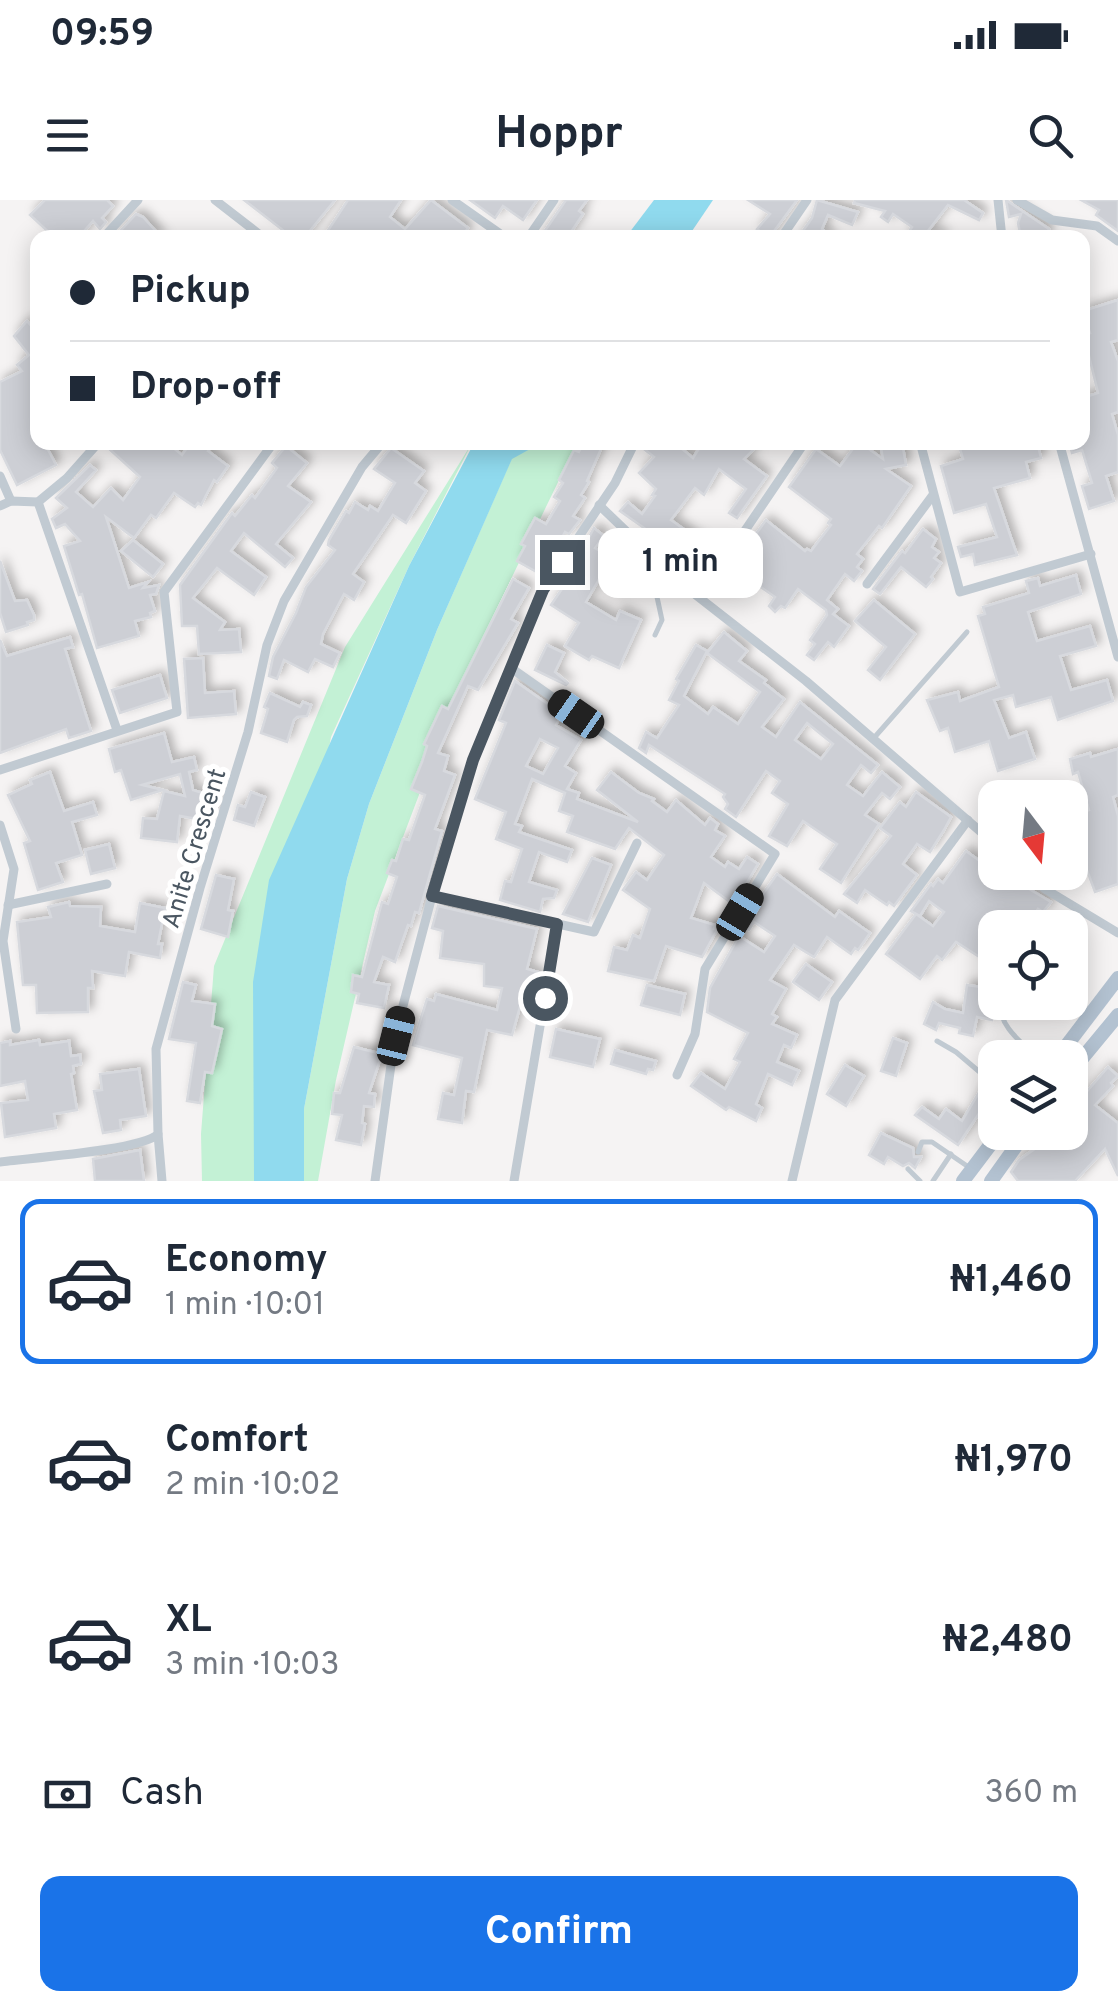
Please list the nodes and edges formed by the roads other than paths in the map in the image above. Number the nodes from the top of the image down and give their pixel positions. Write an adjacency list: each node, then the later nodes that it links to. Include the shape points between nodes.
1 (138, 200): 8 (street)
2 (215, 200): 9 (street)
3 (452, 200): 10 (street)
4 (554, 200): 11 (street)
5 (806, 200): 12 (street)
6 (998, 200): 13 (street)
7 (1017, 200): 14 (street, via 1052,220 1097,226)
8 (110, 230)
9 (251, 230)
10 (495, 230)
11 (533, 230)
12 (786, 230)
13 (1001, 230)
14 (1118, 241)
15 (91, 450): 25 (street)
16 (268, 450): 36 (street, via 164,592 177,712)
17 (376, 450): 59 (street, Anite Crescent, via 284,602 267,645 156,1049)
18 (631, 450): 26 (street)
19 (800, 450): 31 (street)
20 (922, 450): 23 (street)
21 (1062, 450): 28 (street)
22 (0, 476): 24 (street)
23 (933, 494): 28 (street, via 960,592); 30 (street)
24 (12, 501): 25 (street); 27 (street)
25 (38, 502): 36 (street)
26 (598, 505): 29 (street); 35 (street, via 543,590)
27 (0, 506)
28 (1091, 554): 34 (street)
29 (678, 581): 31 (street); 33 (lane, via 657,598 662,620)
30 (867, 584)
31 (700, 597): 37 (street)
32 (967, 632): 37 (lane)
33 (655, 635)
34 (1118, 656)
35 (511, 668): 45 (street, via 473,760); 58 (street, via 775,854 705,969 695,1034)
36 (117, 730): 38 (street)
37 (872, 740): 39 (street)
38 (0, 770)
39 (968, 820): 41 (street); 70 (street, via 835,1000)
40 (0, 825): 46 (street, via 14,868)
41 (978, 829)
42 (637, 843): 47 (street, via 594,932)
43 (107, 884): 46 (street)
44 (1047, 890): 48 (street)
45 (432, 896): 47 (street); 68 (street, via 396,1036)
46 (8, 905): 52 (street, via 3,941)
47 (557, 924): 69 (street)
48 (1118, 933)
49 (1118, 978): 54 (main road)
50 (1118, 1014): 56 (main road)
51 (1003, 1020): 53 (lane)
52 (16, 1029)
53 (1021, 1040)
54 (1071, 1040)
55 (937, 1041): 57 (lane)
56 (1088, 1051)
57 (978, 1071)
58 (677, 1075)
59 (158, 1134): 64 (street, via 109,1148); 67 (street, Anite Crescent)
60 (986, 1150): 66 (main road)
61 (1013, 1150): 73 (main road)
62 (918, 1152): 63 (lane, via 926,1140)
63 (951, 1154): 66 (lane); 72 (lane)
64 (0, 1162)
65 (908, 1169): 71 (lane)
66 (967, 1175)
67 (162, 1181)
68 (375, 1181)
69 (514, 1181)
70 (792, 1181)
71 (920, 1181)
72 (933, 1181)
73 (991, 1181)

